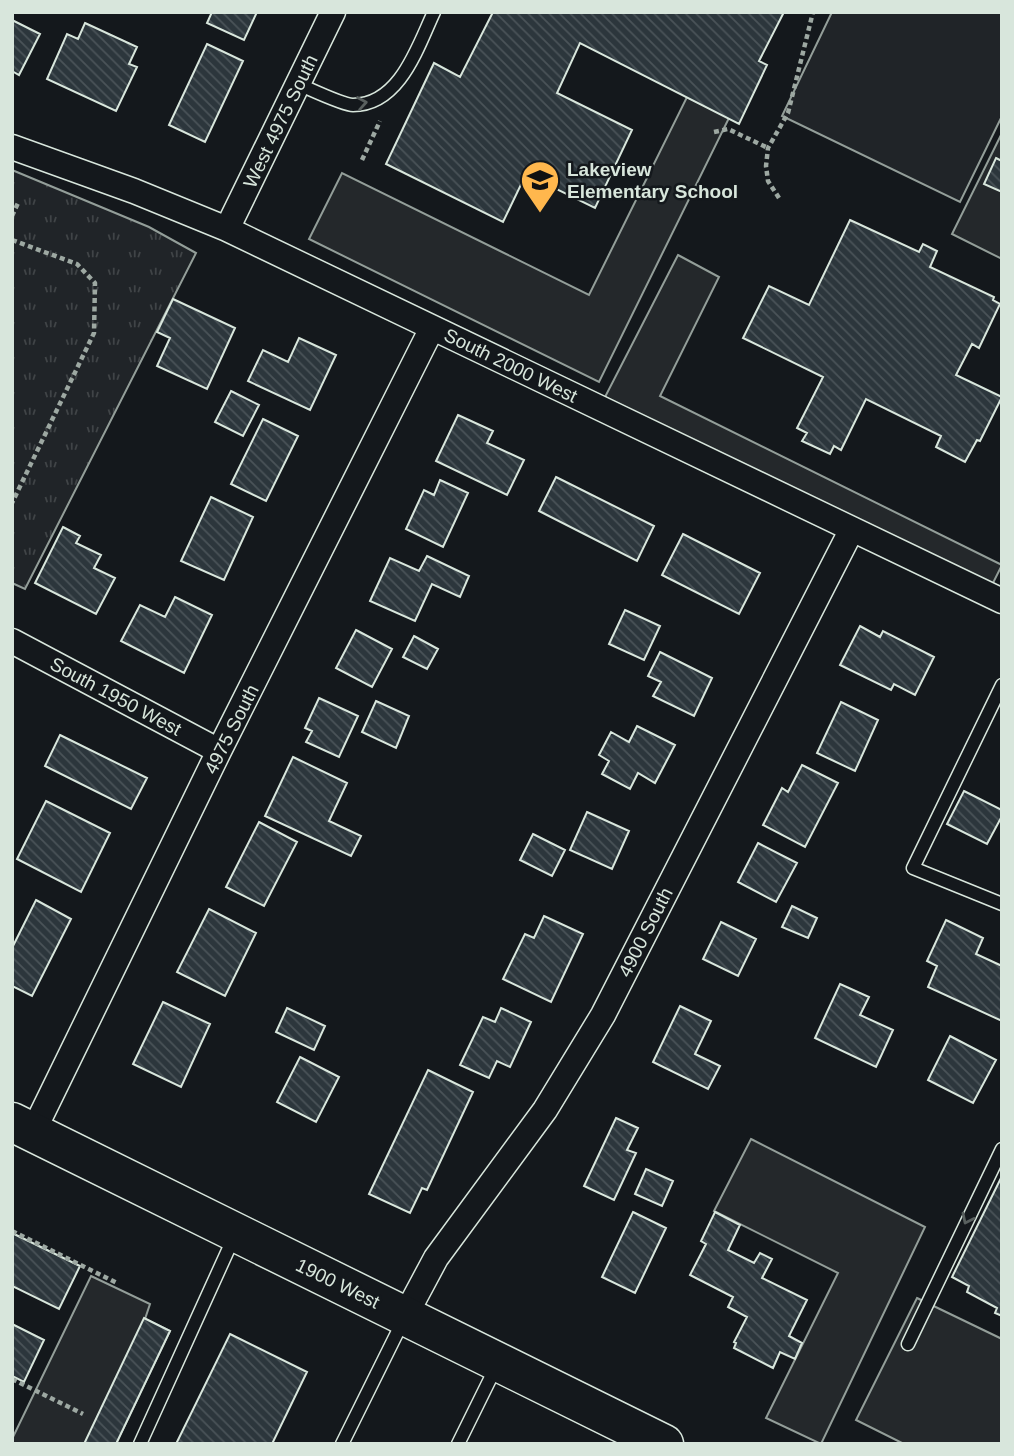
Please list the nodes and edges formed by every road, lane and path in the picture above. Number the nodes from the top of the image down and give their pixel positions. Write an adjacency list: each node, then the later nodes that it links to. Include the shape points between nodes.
1 (333, 12): 4 (street, West 4975 South)
2 (434, 12): 4 (lane, one-way to 2, via 352,106 372,101 404,74)
3 (813, 12): 8 (path, via 788,113)
4 (298, 84): 13 (street, West 4975 South)
5 (383, 114): 9 (path)
6 (714, 132): 8 (path, via 728,129)
7 (12, 147): 13 (street, South 2000 West)
8 (768, 148): 10 (path, via 768,181)
9 (362, 160)
10 (779, 198)
11 (18, 203): 12 (path)
12 (12, 216)
13 (227, 229): 15 (street, South 2000 West)
14 (12, 240): 16 (path, via 77,264 95,283 94,333)
15 (432, 328): 17 (street, South 2000 West); 21 (street, 4975 South)
16 (12, 503)
17 (852, 529): 18 (street, South 2000 West); 28 (street, 4900 South, via 603,1015 545,1110 436,1258)
18 (1002, 601)
19 (12, 640): 21 (street, South 1950 West)
20 (1002, 685): 22 (lane, via 913,868)
21 (219, 751): 23 (street, 4975 South)
22 (1002, 904)
23 (23, 1127): 26 (main road, 1900 West)
24 (1000, 1153): 29 (lane, one-way to 29)
25 (12, 1231): 27 (path)
26 (236, 1232): 28 (main road, 1900 West); 33 (lane)
27 (117, 1283)
28 (405, 1316): 30 (main road, 1900 West); 34 (lane)
29 (908, 1344)
30 (498, 1362): 35 (lane); 36 (main road, 1900 West)
31 (12, 1379): 32 (path)
32 (83, 1414)
33 (139, 1444)
34 (342, 1444)
35 (458, 1444)
36 (664, 1444)

